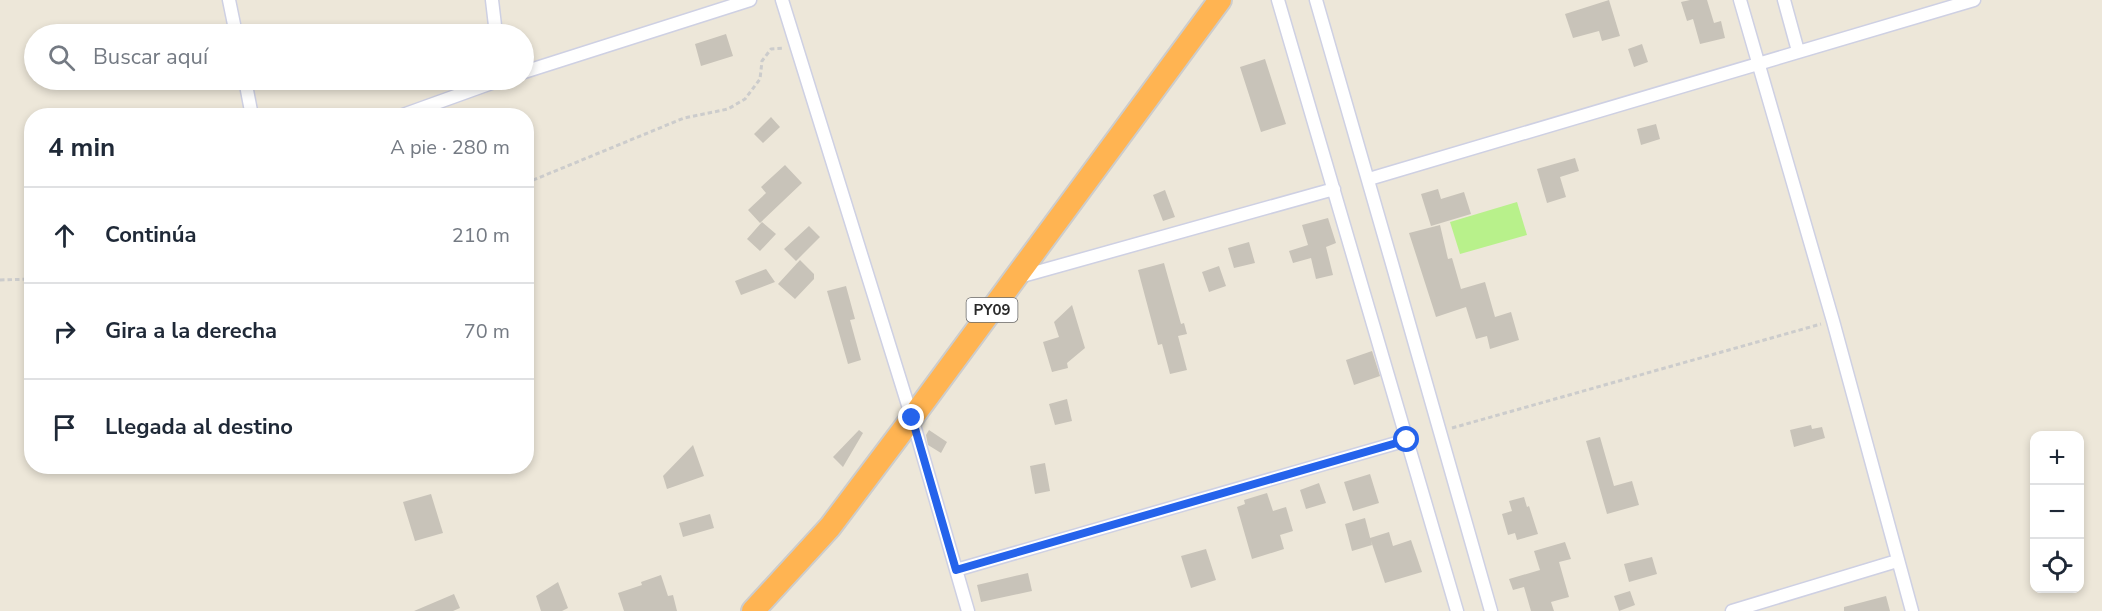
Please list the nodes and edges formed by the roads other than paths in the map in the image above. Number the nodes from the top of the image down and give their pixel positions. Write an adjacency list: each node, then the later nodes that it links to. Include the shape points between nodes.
1 (229, 0): 11 (street)
2 (492, 0): 12 (street)
3 (750, 0): 15 (street)
4 (782, 0): 23 (street)
5 (1220, 0): 22 (highway, PY09)
6 (1278, 0): 21 (street)
7 (1316, 0): 20 (street)
8 (1740, 0): 14 (street)
9 (1784, 0): 13 (street)
10 (1974, 0): 13 (street)
11 (234, 24)
12 (495, 24)
13 (1798, 51): 14 (street)
14 (1758, 63): 20 (street); 25 (street)
15 (534, 69)
16 (247, 90): 18 (street)
17 (472, 90): 19 (street)
18 (250, 108)
19 (422, 108)
20 (1369, 179): 30 (street)
21 (1334, 189): 22 (street); 24 (street)
22 (1015, 278): 23 (highway, PY09)
23 (912, 418): 26 (street); 27 (highway, PY09, via 830,526)
24 (1407, 440): 26 (street); 29 (street)
25 (1897, 561): 31 (street); 32 (street)
26 (956, 570): 28 (street)
27 (753, 611)
28 (968, 611)
29 (1457, 611)
30 (1491, 611)
31 (1732, 611)
32 (1912, 611)

